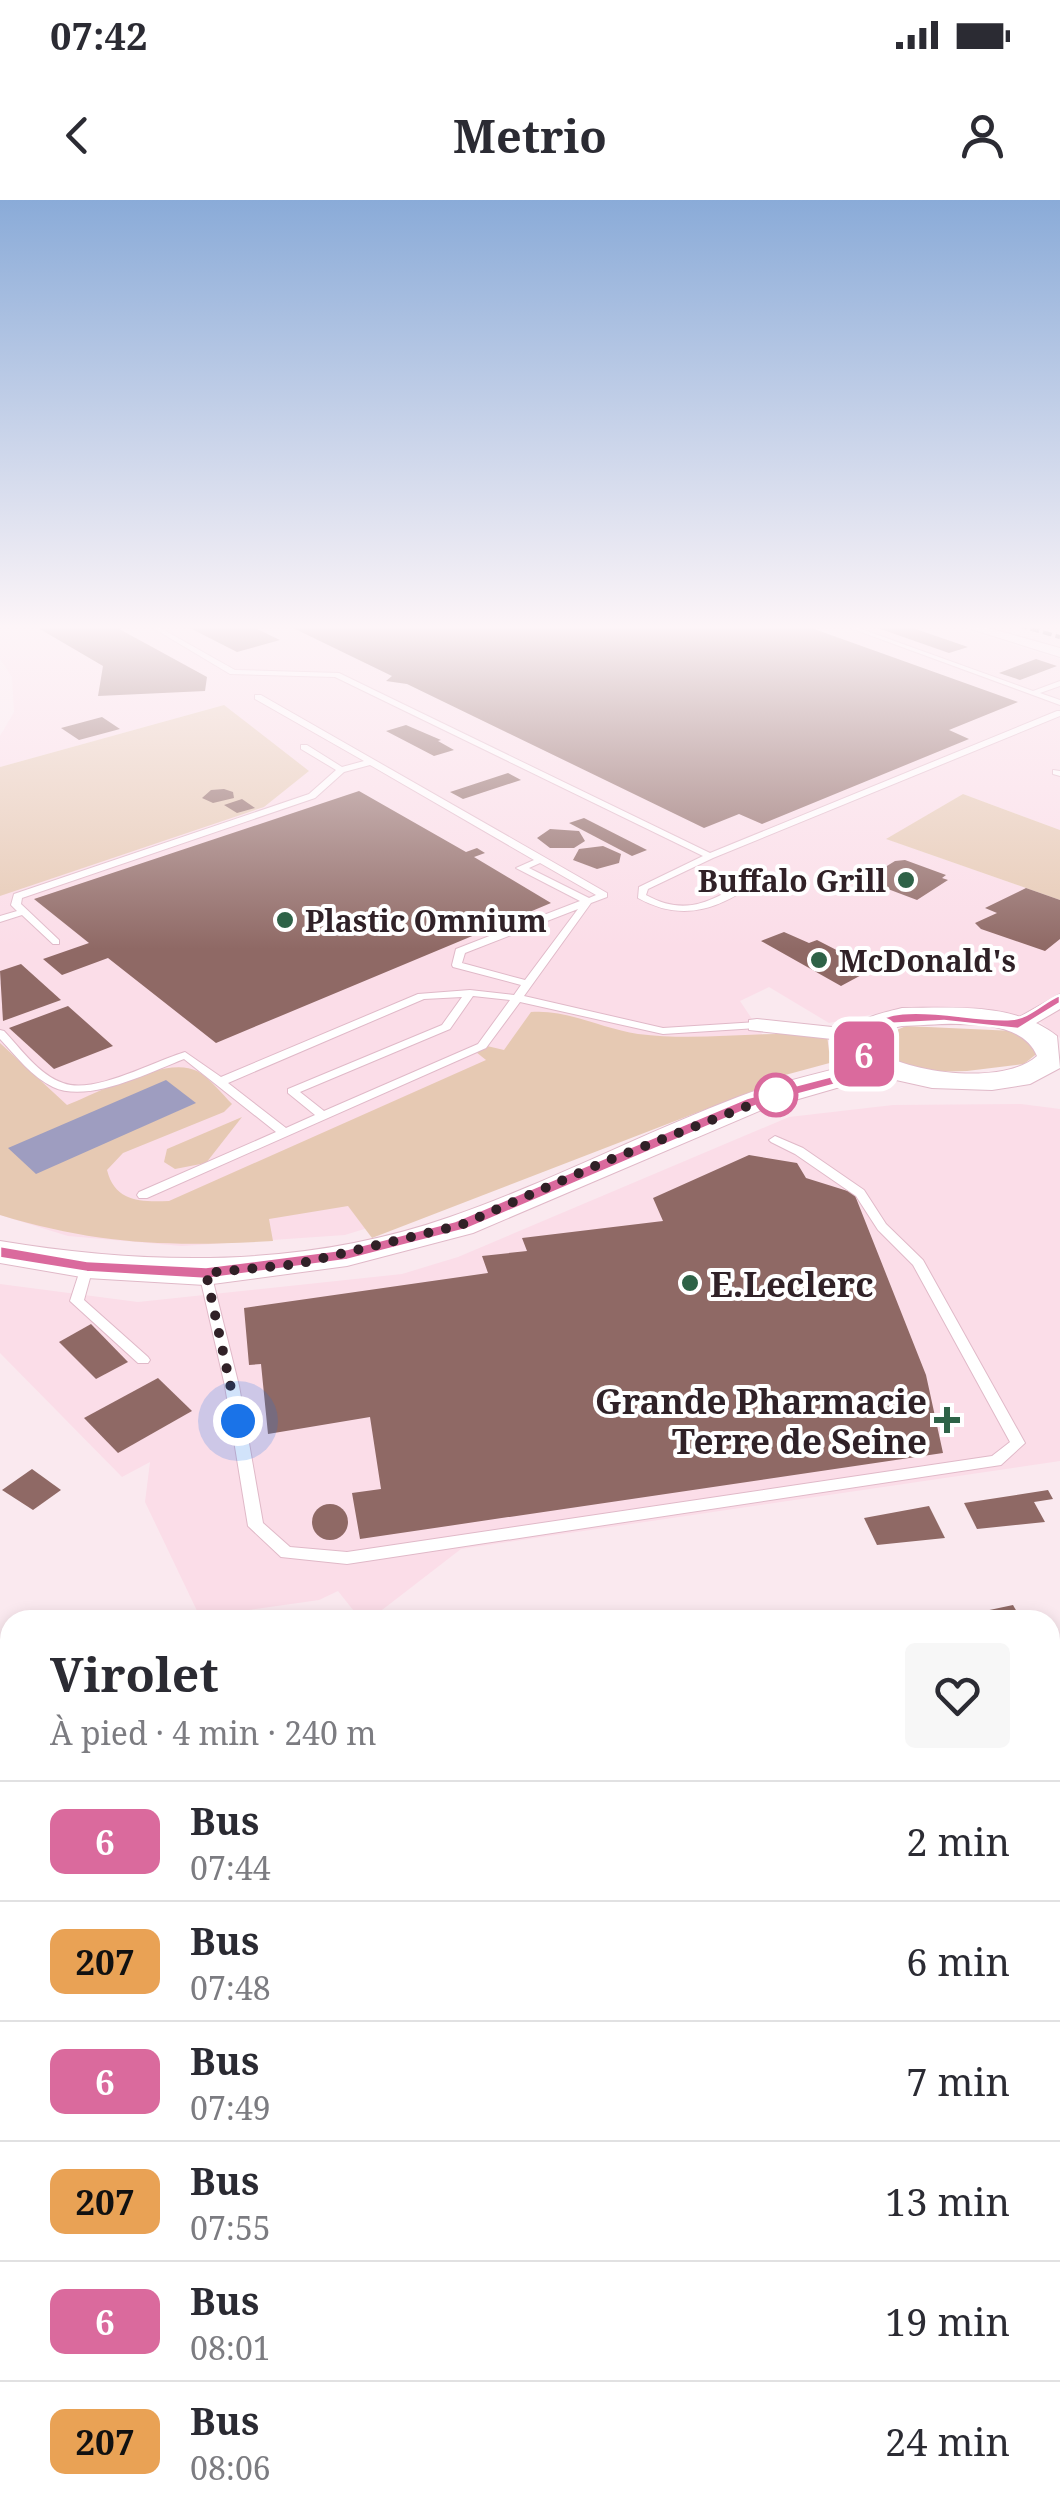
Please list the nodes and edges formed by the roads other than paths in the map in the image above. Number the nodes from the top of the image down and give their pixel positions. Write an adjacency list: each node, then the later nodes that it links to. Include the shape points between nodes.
1 (320, 733): 5 (lane)
2 (456, 733): 7 (lane)
3 (1010, 733): 7 (lane)
4 (304, 747): 6 (lane)
5 (370, 762): 6 (lane); 8 (lane)
6 (341, 770): 11 (lane, via 312,796 34,887 17,896)
7 (710, 856): 9 (lane, via 644,887 642,896 658,908 705,909)
8 (541, 860): 10 (lane, via 604,895); 10 (lane, via 521,868)
9 (758, 877)
10 (588, 901): 14 (lane); 14 (lane, via 460,951 457,965)
11 (22, 912): 12 (lane); 13 (lane)
12 (0, 918)
13 (56, 942)
14 (528, 984): 16 (lane)
15 (470, 993): 16 (lane); 24 (lane, via 422,996); 25 (lane, via 446,1028 292,1092)
16 (518, 998): 19 (lane, via 663,1032); 25 (lane, via 482,1046)
17 (1060, 1000): 18 (street)
18 (1018, 1024): 21 (main road, via 902,1017 873,1024); 23 (main road, via 1052,1046)
19 (756, 1026): 21 (street)
20 (0, 1033): 24 (lane, via 66,1088 85,1089 185,1055)
21 (860, 1036): 22 (main road)
22 (876, 1066): 23 (main road, via 912,1079 960,1080 1022,1076); 31 (main road, via 753,1102 461,1225 314,1261)
23 (1055, 1066)
24 (222, 1081): 26 (lane)
25 (323, 1116): 26 (lane)
26 (286, 1133): 28 (lane)
27 (775, 1140): 31 (lane, via 860,1194 918,1263 1018,1443 996,1462 347,1558 286,1553 256,1526)
28 (143, 1195)
29 (0, 1252): 30 (main road)
30 (87, 1266): 31 (main road); 32 (lane, via 77,1301)
31 (206, 1273)
32 (143, 1360)

